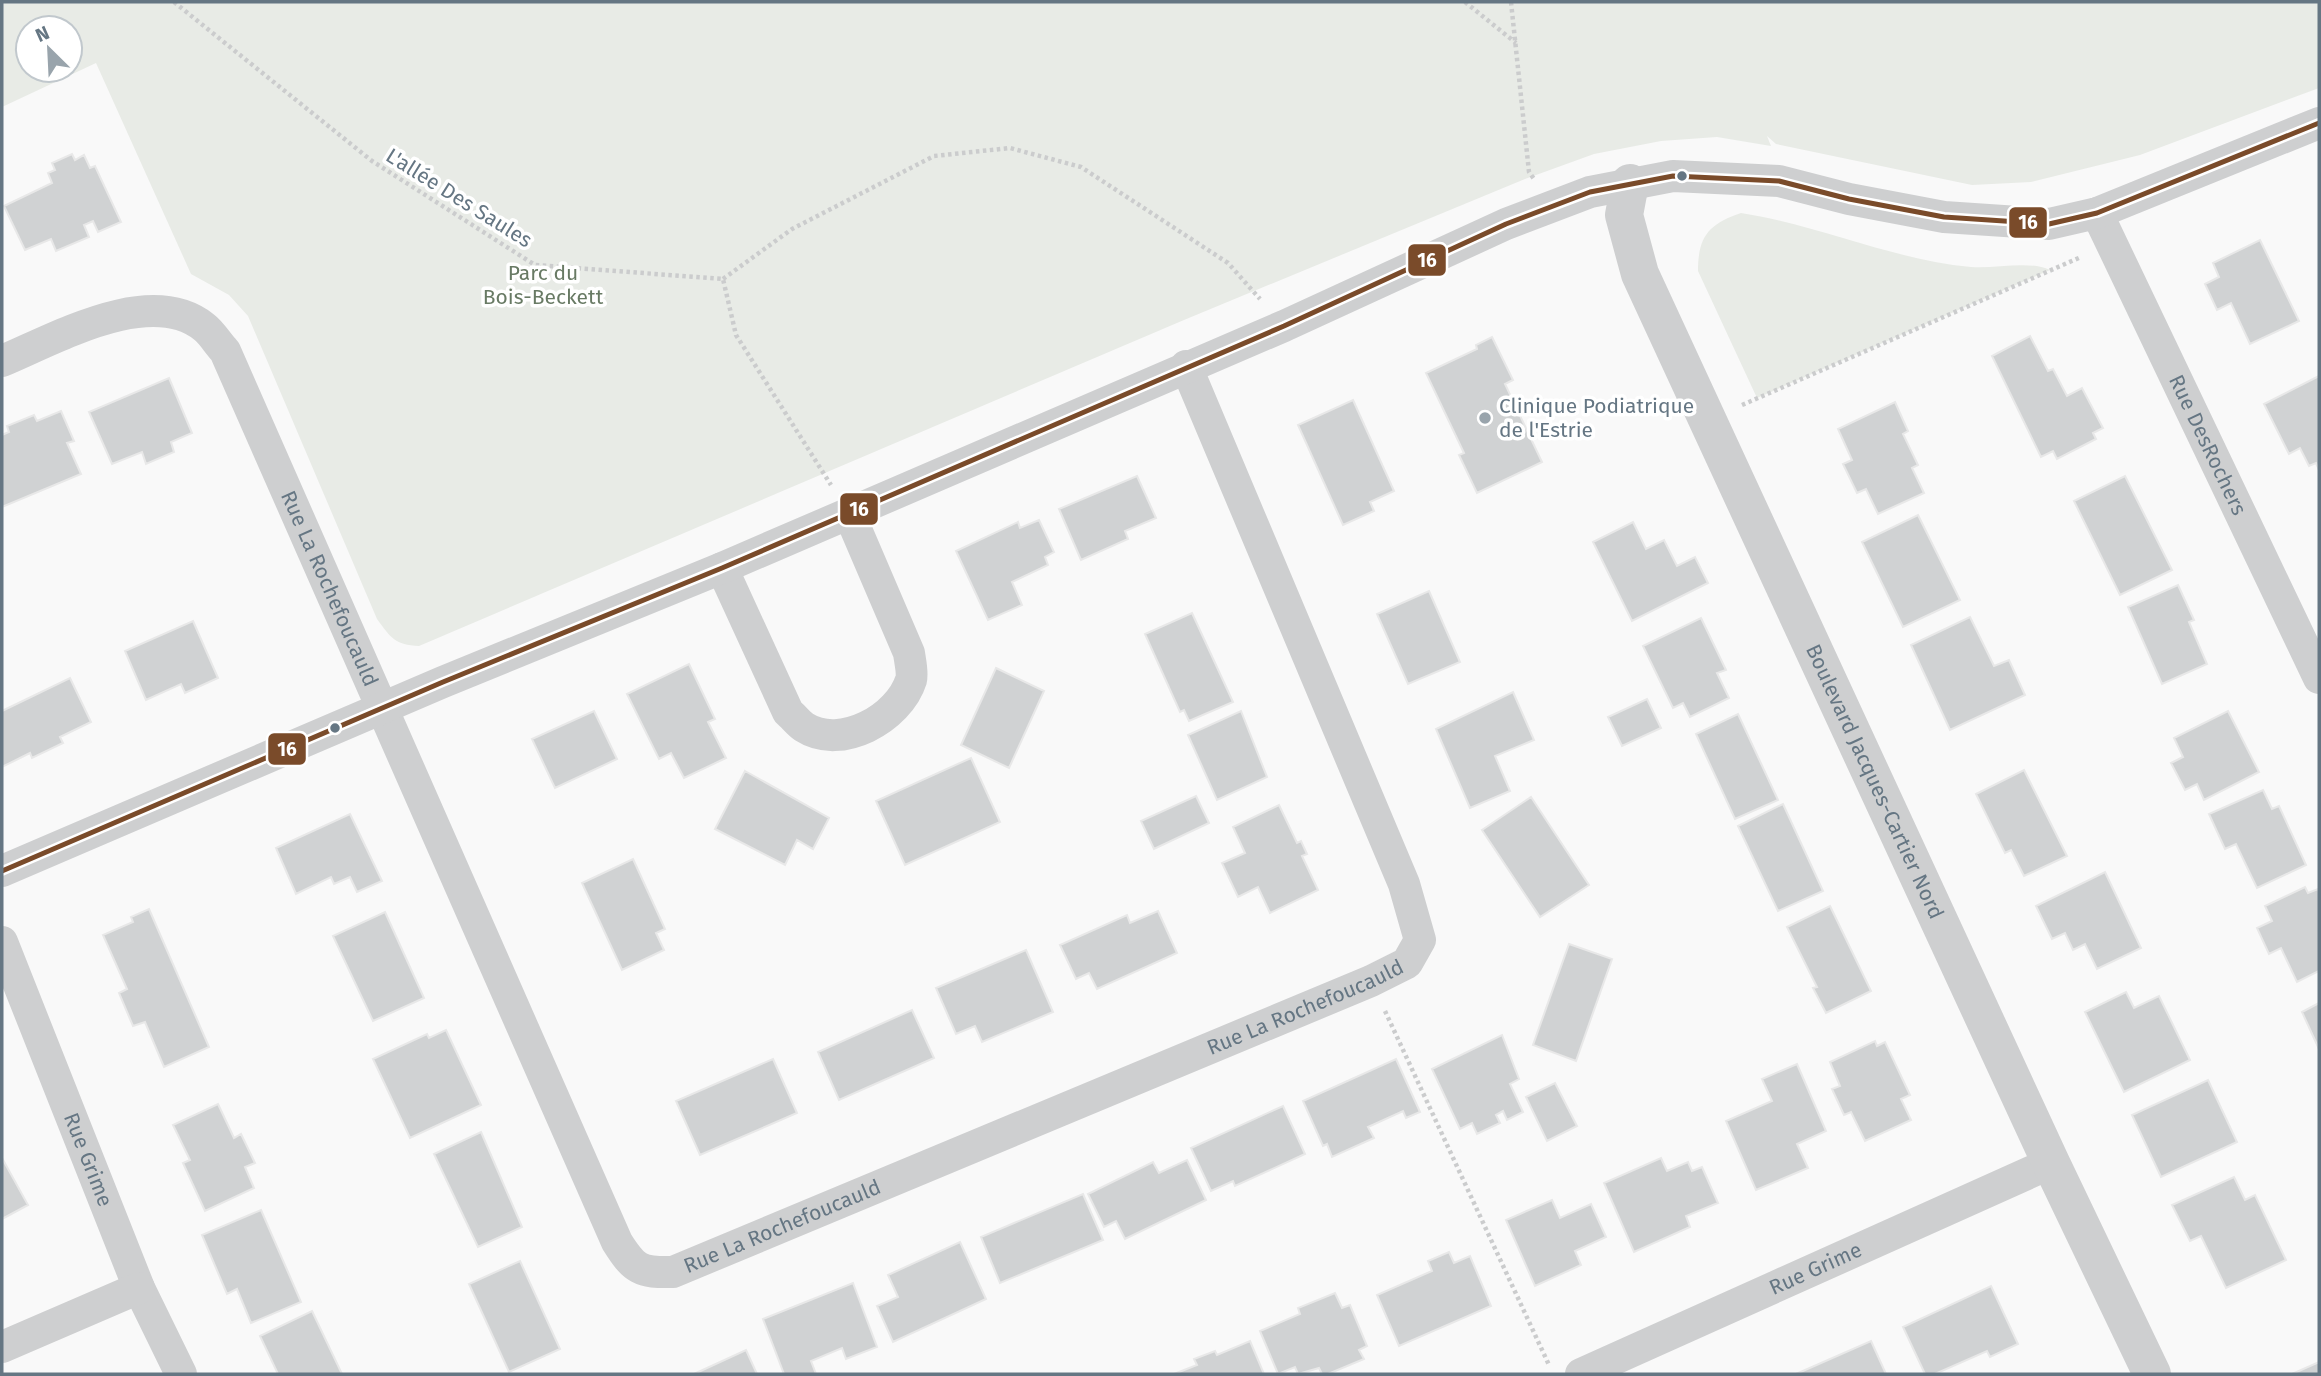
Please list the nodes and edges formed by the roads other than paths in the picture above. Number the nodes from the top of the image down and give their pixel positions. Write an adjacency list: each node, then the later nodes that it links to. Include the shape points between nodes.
1 (2319, 122): 3 (street)
2 (1630, 183): 3 (street, via 1673,176 1779,181 1944,217 2049,224); 5 (street, via 1552,206); 12 (street, Boulevard Jacques-Cartier Nord, via 1624,215 1640,274)
3 (2097, 213): 8 (street, Rue DesRochers)
4 (2, 361): 9 (street, Rue La Rochefoucauld, via 100,319 147,310 204,326 225,351)
5 (1186, 366): 6 (street); 9 (street, Rue La Rochefoucauld, via 1404,884 1420,940 1407,963 1371,981 673,1272 647,1273 631,1263 617,1242)
6 (849, 513): 7 (street); 7 (street, via 909,653 912,678 900,702 884,718 858,730 830,735 805,728 788,712)
7 (722, 568): 9 (street)
8 (2319, 678)
9 (384, 708): 10 (street)
10 (2, 871)
11 (2, 942): 13 (street, Rue Grime)
12 (2051, 1163): 16 (street, Rue Grime); 17 (street, Boulevard Jacques-Cartier Nord)
13 (139, 1289): 14 (street); 15 (street, Rue Grime)
14 (2, 1347)
15 (181, 1374)
16 (1581, 1374)
17 (2152, 1374)

